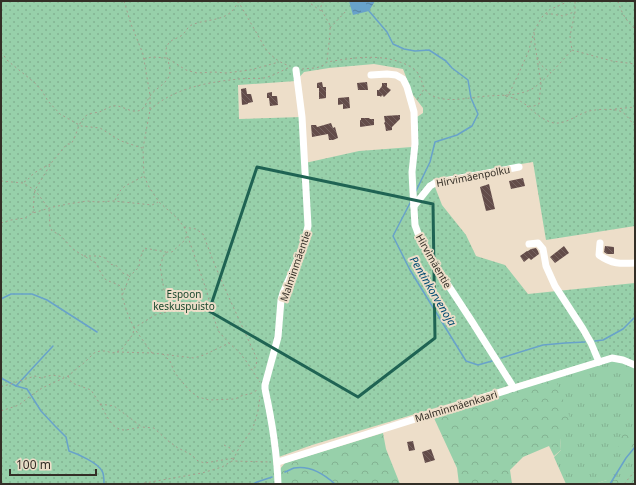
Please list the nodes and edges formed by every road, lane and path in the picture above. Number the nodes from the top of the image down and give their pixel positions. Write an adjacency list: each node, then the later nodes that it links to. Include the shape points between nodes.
1 (124, 1): 19 (path)
2 (238, 1): 18 (path, via 229,14 190,26 184,34 171,40 167,45); 20 (path, via 267,51)
3 (307, 1): 9 (path)
4 (324, 1): 9 (path)
5 (569, 1): 11 (path)
6 (575, 1): 10 (path)
7 (618, 1): 13 (path, via 622,14)
8 (347, 10): 12 (path)
9 (322, 11): 12 (path)
10 (575, 12): 11 (path, via 563,16); 15 (path, via 570,36)
11 (545, 14): 14 (path)
12 (330, 29): 21 (path)
13 (635, 29)
14 (534, 31): 17 (path); 29 (path, via 517,77 510,92)
15 (572, 50): 22 (path, via 612,61); 24 (path)
16 (1, 52): 35 (path, via 42,90 60,114)
17 (536, 54): 24 (path, via 540,65); 26 (path)
18 (167, 58): 19 (path); 20 (path, via 186,70 197,73 250,70); 28 (path, via 169,77)
19 (144, 59): 28 (path)
20 (279, 62): 23 (path)
21 (327, 62): 23 (path, via 320,67); 27 (path, via 357,58 397,61 417,72)
22 (635, 64)
23 (294, 68): 33 (path, via 263,78 235,79 192,87 166,98); 72 (street, Malminmäentie, via 302,117 308,226 304,244 281,300 278,337)
24 (551, 73): 26 (path)
25 (371, 75): 32 (street, Hirvimäentie, via 396,75 403,79)
26 (541, 83): 29 (path, via 530,90); 30 (path, via 539,104)
27 (424, 88): 29 (path, via 441,99); 32 (path)
28 (150, 95): 33 (path); 35 (path, via 143,109 132,111 113,106 87,115)
29 (504, 96): 30 (path, via 517,99)
30 (527, 106): 34 (path, via 547,121 554,123 566,122 587,111)
31 (635, 107): 34 (path)
32 (413, 108): 46 (street, Hirvimäentie)
33 (150, 110): 37 (path)
34 (608, 110): 36 (path, via 623,113)
35 (79, 125): 37 (path, via 100,128 121,141); 38 (path, via 74,140 67,144)
36 (635, 126)
37 (143, 148): 40 (path)
38 (52, 162): 42 (path); 43 (path)
39 (520, 167): 46 (street, Hirvimäenpolku, via 435,182)
40 (144, 176): 44 (path, via 120,190); 45 (path)
41 (1, 181): 42 (path)
42 (23, 183): 43 (path)
43 (35, 190): 47 (path); 48 (path)
44 (114, 201): 45 (path, via 152,205); 47 (path, via 68,204)
45 (159, 202): 50 (path)
46 (414, 206): 73 (street, Hirvimäentie, via 415,225 420,239)
47 (49, 209): 48 (path); 55 (path, via 52,231)
48 (33, 214): 49 (path)
49 (1, 223)
50 (184, 227): 51 (path); 66 (path, via 196,229 203,234 257,359)
51 (187, 234): 54 (path, via 185,240 172,252); 60 (path, via 219,332)
52 (600, 243): 56 (street, via 599,255 607,261)
53 (529, 244): 64 (street, via 538,243 542,249 555,286 586,334)
54 (167, 252): 57 (path, via 144,248 139,267); 59 (path, via 160,266 164,290 169,300 166,312 155,315)
55 (84, 256): 57 (path, via 105,258); 58 (path, via 96,263 106,280 119,285)
56 (635, 263)
57 (129, 278): 58 (path)
58 (122, 296): 59 (path)
59 (134, 328): 61 (path, via 133,334); 62 (path)
60 (229, 343): 63 (path, via 194,358); 66 (path)
61 (117, 352): 62 (path); 67 (path, via 94,353)
62 (152, 353): 63 (path)
63 (163, 354): 72 (path, via 170,360 178,377 198,397 209,400 234,400)
64 (599, 362): 65 (street, Malminmäenkaari, via 612,358); 73 (street, Malminmäenkaari)
65 (635, 365)
66 (252, 370): 69 (path)
67 (68, 376): 68 (path); 74 (path, via 72,383 91,390)
68 (64, 377): 71 (path, via 35,376); 75 (path, via 42,388 19,406)
69 (258, 380): 70 (path); 72 (path)
70 (259, 384)
71 (1, 387)
72 (262, 388): 78 (path, via 252,428); 81 (street, Malminmäentie, via 271,417)
73 (514, 388): 81 (street, Malminmäenkaari)
74 (100, 404): 76 (path, via 114,406); 76 (path, via 118,429)
75 (1, 411)
76 (142, 427): 79 (path, via 154,428 198,461 205,463)
77 (224, 445): 78 (path)
78 (236, 454): 79 (path)
79 (234, 458): 80 (path)
80 (233, 461): 81 (path); 83 (path, via 202,473)
81 (278, 462): 84 (street, Malminmäentie)
82 (635, 471): 85 (path)
83 (139, 484)
84 (278, 484)
85 (624, 484)

